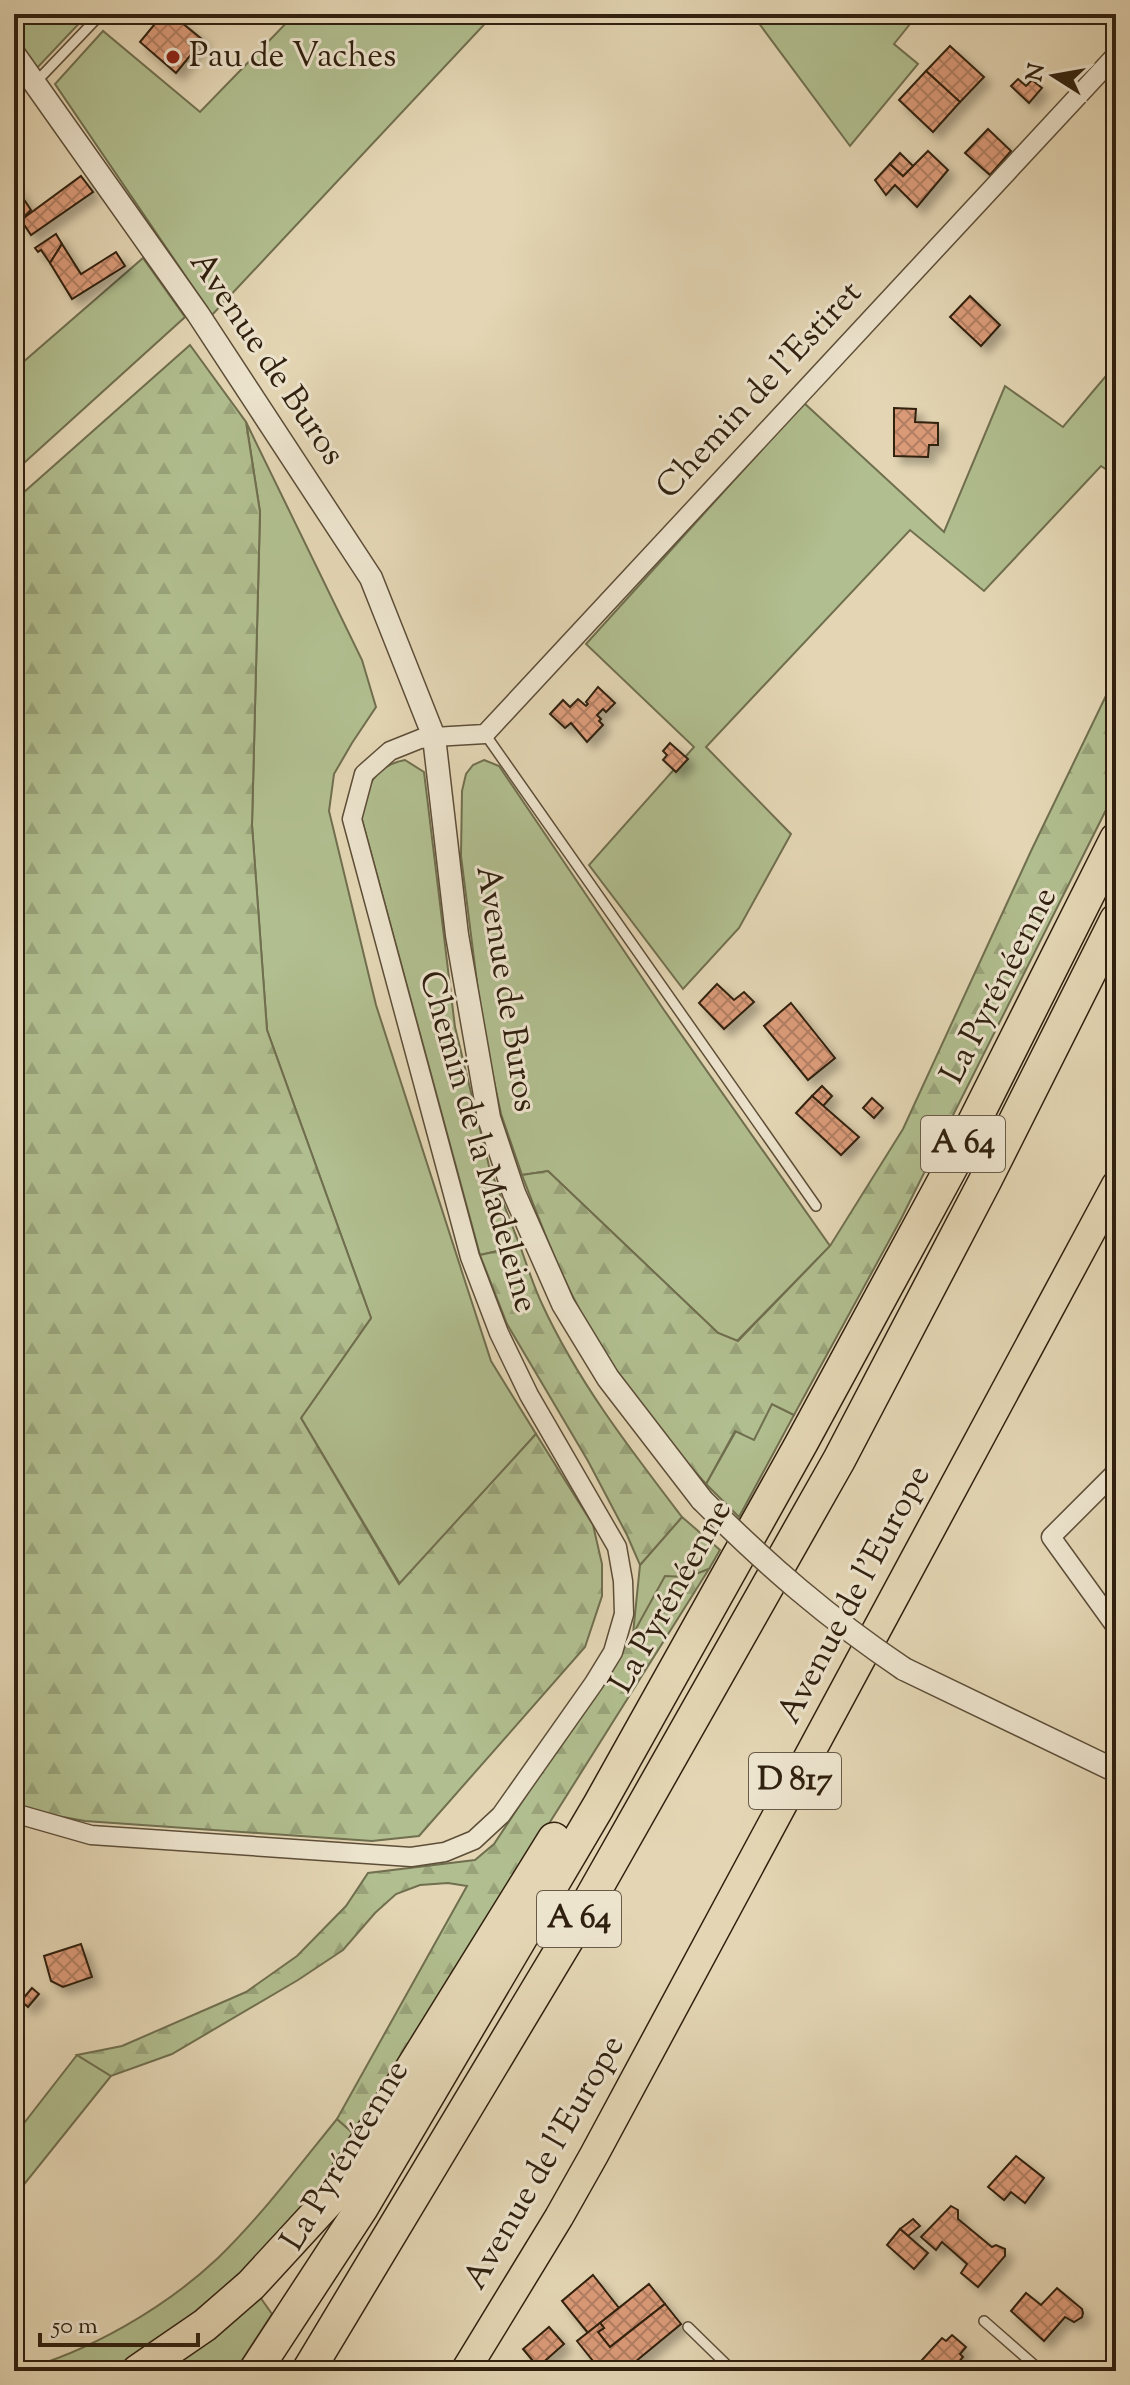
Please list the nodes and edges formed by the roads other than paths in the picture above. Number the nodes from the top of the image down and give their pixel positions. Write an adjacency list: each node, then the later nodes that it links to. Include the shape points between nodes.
1 (101, 14): 4 (lane)
2 (14, 54): 4 (street, Avenue de Buros)
3 (1116, 55): 5 (street, Chemin de l'Estiret)
4 (35, 83): 6 (street, Avenue de Buros, via 198,314 371,578)
5 (485, 734): 6 (street); 10 (lane)
6 (434, 737): 13 (street, Avenue de Buros, bridge, via 457,935 489,1118 514,1193 563,1304 608,1378 702,1500 851,1634 904,1669); 15 (street, Chemin de la Madeleine, via 390,751 364,774 352,819 470,1257 529,1395 617,1547 624,1614 613,1652 501,1815 474,1840 445,1852 411,1857 91,1835)
7 (1116, 839): 14 (highway, La Pyrénéenne / A 64, via 953,1164)
8 (1116, 920): 20 (highway, A 64, via 839,1460 570,1935)
9 (1116, 1185): 21 (main road, Avenue de l'Europe / D 817, via 594,2155)
10 (816, 1206)
11 (1116, 1472): 12 (street, via 1051,1537)
12 (1116, 1627)
13 (1116, 1771)
14 (598, 1807): 18 (highway, via 560,1829 332,2197 251,2285); 19 (highway, La Pyrénéenne / A 64, via 361,2209)
15 (14, 1813)
16 (984, 2321): 23 (lane)
17 (688, 2327): 22 (lane)
18 (138, 2371)
19 (255, 2371)
20 (308, 2371)
21 (465, 2371)
22 (733, 2371)
23 (1041, 2371)

